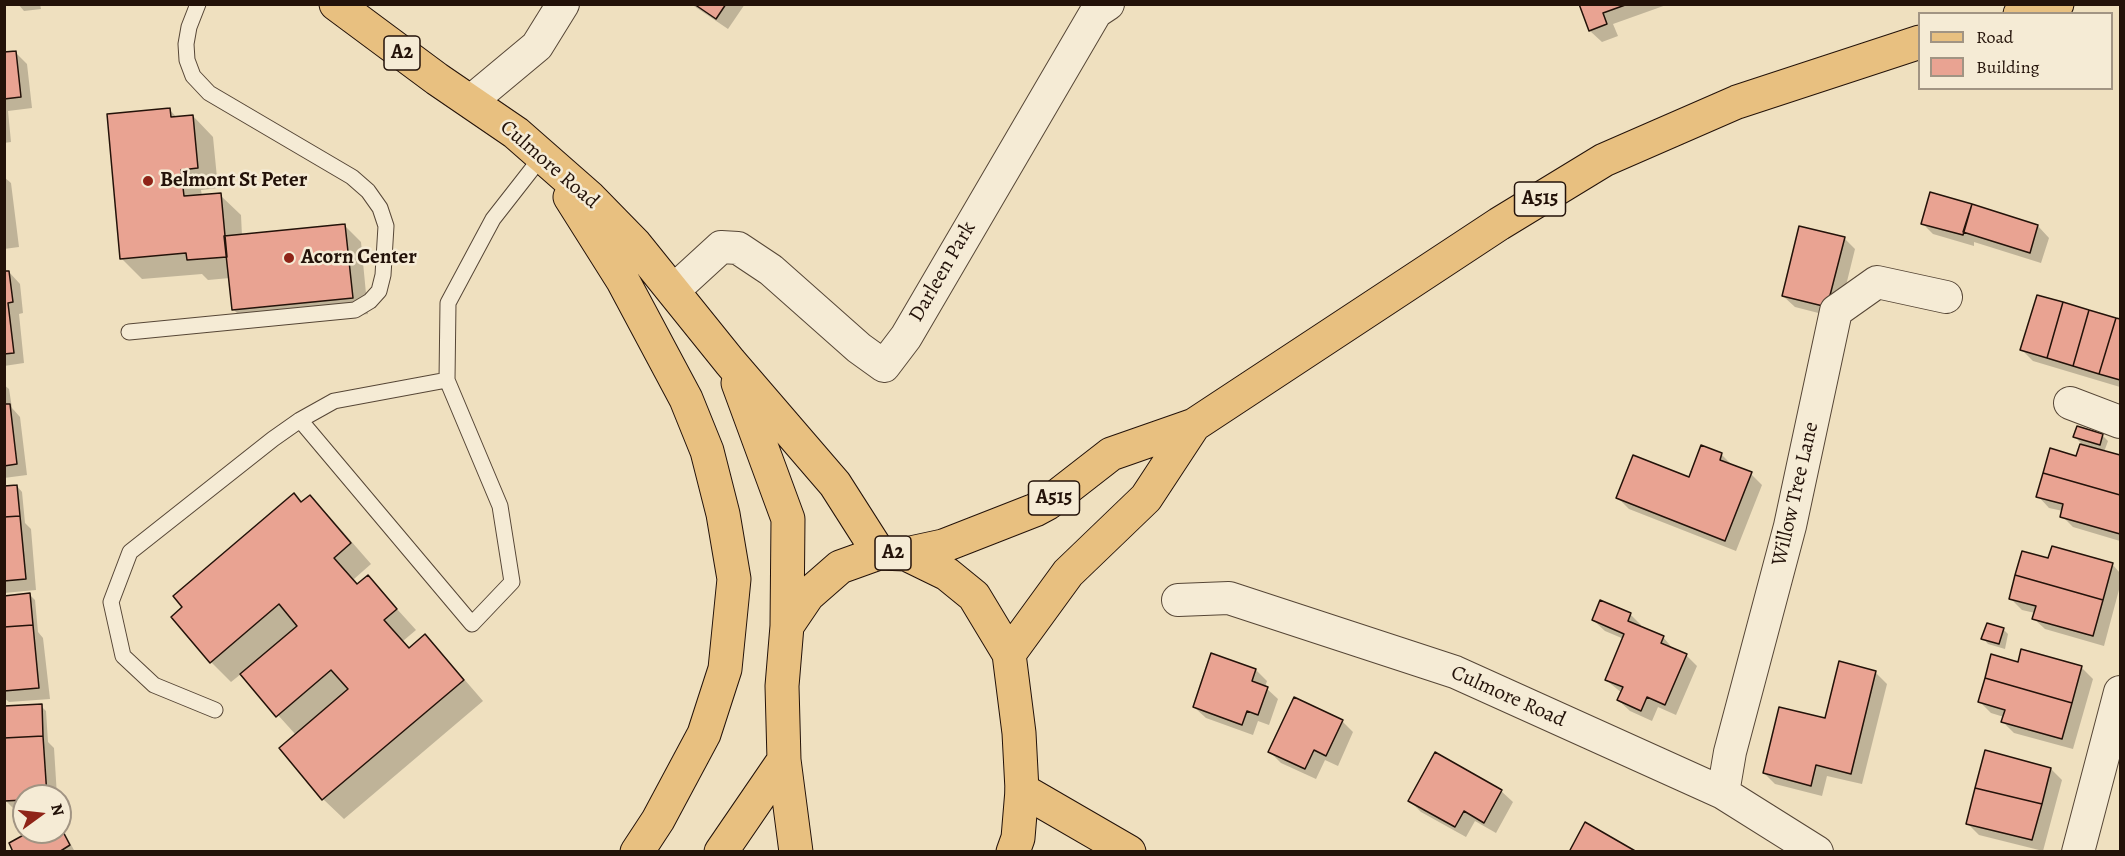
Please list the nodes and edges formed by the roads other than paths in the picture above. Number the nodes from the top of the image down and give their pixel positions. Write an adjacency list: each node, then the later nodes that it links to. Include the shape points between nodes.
1 (198, 4): 12 (lane, via 186,44 193,76 209,93 352,177 368,191 386,226 383,275 379,291 370,302 355,310)
2 (336, 4): 8 (main road, Culmore Road / A2)
3 (563, 4): 8 (street, via 537,46)
4 (1108, 4): 10 (street, Darleen Park, via 1096,12 906,337 884,366 771,270 738,248 722,248)
5 (2057, 4): 6 (main road)
6 (2027, 12)
7 (1918, 43): 18 (main road, A515, via 1737,102 1604,160 1499,224)
8 (471, 101): 9 (main road, Culmore Road / A2)
9 (543, 155): 10 (main road, Culmore Road / A2, via 635,244); 14 (lane, via 493,219 448,303); 28 (main road, via 623,281 686,399 707,451 734,579 725,669 704,734)
10 (673, 291): 13 (main road, Culmore Road / A2)
11 (1946, 297): 27 (street, Willow Tree Lane, via 1877,282 1836,311 1790,526 1730,752)
12 (129, 332)
13 (730, 362): 19 (main road, Culmore Road / A2); 21 (main road, Culmore Road / A2, via 788,519)
14 (447, 380): 16 (lane, via 334,401); 16 (lane, via 500,506 512,582 472,624)
15 (2070, 403): 17 (street)
16 (300, 420): 24 (lane, via 130,552 111,602 123,656 154,685)
17 (2121, 422)
18 (1194, 425): 19 (main road, A515, via 1111,454 1035,510 943,546); 22 (main road, A515, via 1146,498 1068,573)
19 (893, 553): 21 (main road, A2, via 840,567 808,595); 22 (main road, A2, via 947,574 974,596)
20 (1178, 600): 27 (street, Culmore Road, via 1229,598 1455,672)
21 (787, 626): 25 (main road, A2, via 782,686)
22 (1009, 654): 26 (main road, A2)
23 (2121, 692): 34 (street)
24 (215, 710)
25 (784, 760): 29 (main road); 30 (main road, A2)
26 (1022, 790): 31 (main road, A2); 32 (main road)
27 (1723, 793): 33 (street, Culmore Road)
28 (637, 852)
29 (721, 852)
30 (796, 852)
31 (1013, 852)
32 (1129, 852)
33 (1817, 852)
34 (2078, 852)

